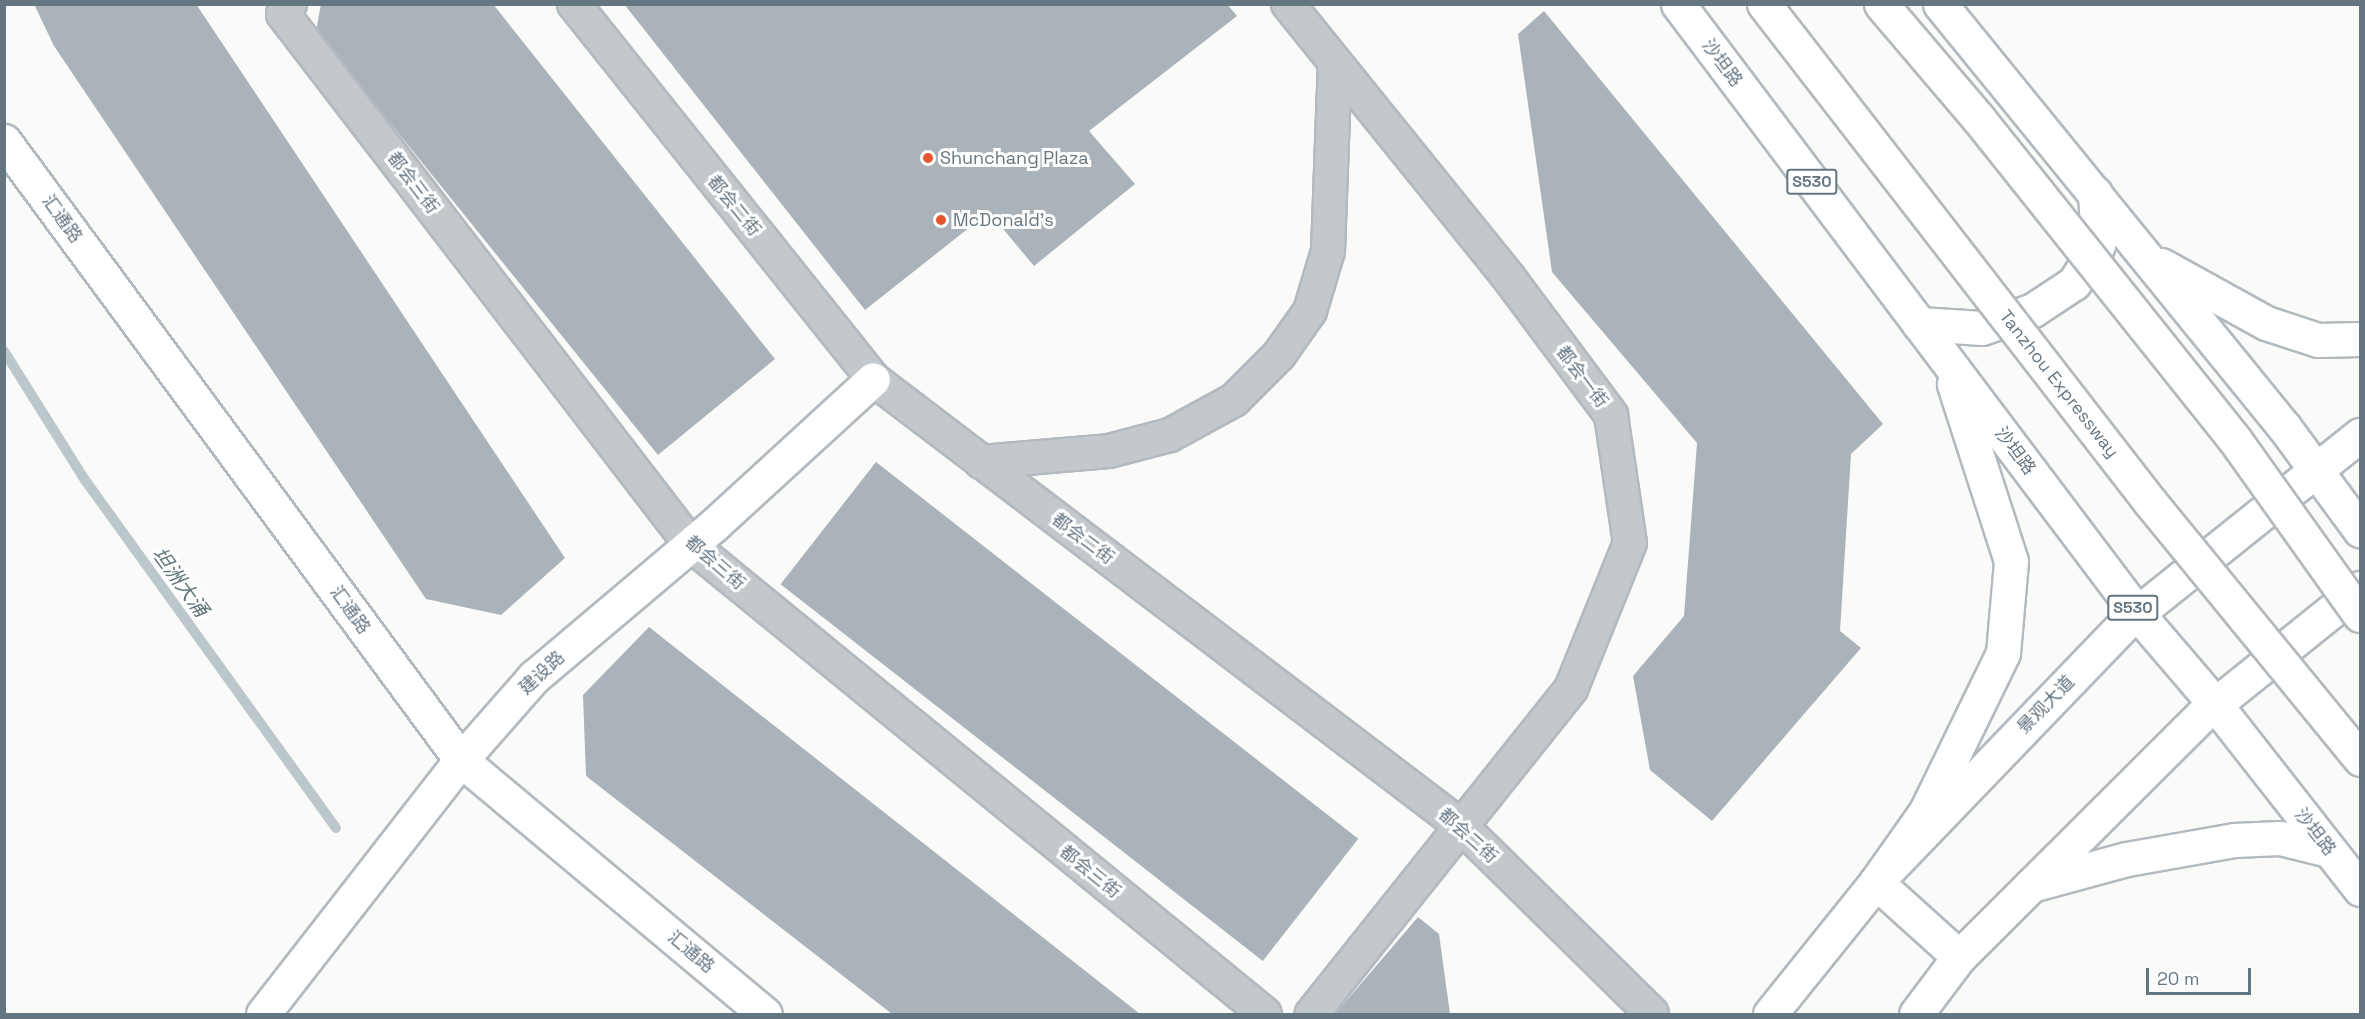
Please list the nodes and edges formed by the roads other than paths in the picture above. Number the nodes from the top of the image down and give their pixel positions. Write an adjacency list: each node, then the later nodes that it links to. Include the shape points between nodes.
1 (290, 4): 20 (street, 都会三街, via 284,14)
2 (574, 4): 15 (street, 都会二街)
3 (1288, 4): 8 (street, 都会一街)
4 (1678, 4): 12 (main road, 沙坦路 / S530)
5 (1764, 4): 25 (main road, Tanzhou Expressway, bridge, via 2150,502)
6 (1881, 4): 23 (main road, bridge, via 1978,118 2235,440)
7 (1940, 4): 10 (main road)
8 (1335, 63): 17 (street, via 1328,251 1310,311 1279,355 1234,400 1170,435 1109,451); 27 (street, 都会一街, via 1509,278 1611,415 1630,543 1571,689)
9 (4, 141): 26 (main road, 汇通路)
10 (2095, 193): 11 (main road); 12 (main road, via 2098,245 2074,283 2033,310 1982,328)
11 (2146, 257): 13 (main road, via 2266,323 2318,340); 18 (main road)
12 (1920, 324): 14 (main road, 沙坦路 / S530)
13 (2361, 339)
14 (1946, 359): 22 (main road, 沙坦路 / S530); 29 (main road, via 2011,561 2003,653 1926,811)
15 (873, 379): 17 (street, 都会二街); 20 (main road, 建设路)
16 (2361, 435): 18 (main road, 景观大道)
17 (981, 462): 27 (street, 都会二街)
18 (2317, 470): 19 (main road); 22 (main road, 景观大道)
19 (2361, 530)
20 (691, 545): 26 (main road, 建设路, via 534,677); 35 (street, 都会三街)
21 (2361, 588): 24 (main road)
22 (2138, 614): 24 (main road, 沙坦路 / S530); 29 (main road, 景观大道)
23 (2361, 615)
24 (2215, 704): 28 (main road, 沙坦路 / S530); 30 (main road)
25 (2361, 759)
26 (461, 760): 33 (main road, 建设路); 34 (main road, 汇通路)
27 (1460, 825): 36 (street); 37 (street, 都会二街)
28 (2329, 850): 30 (main road, via 2280,838 2234,840 2127,859); 31 (main road, 沙坦路 / S530)
29 (1876, 882): 32 (main road); 38 (main road, 景观大道)
30 (2031, 885): 32 (main road)
31 (2361, 890)
32 (1959, 957): 39 (main road)
33 (263, 1014)
34 (765, 1014)
35 (1264, 1014)
36 (1312, 1014)
37 (1652, 1014)
38 (1770, 1014)
39 (1917, 1014)

